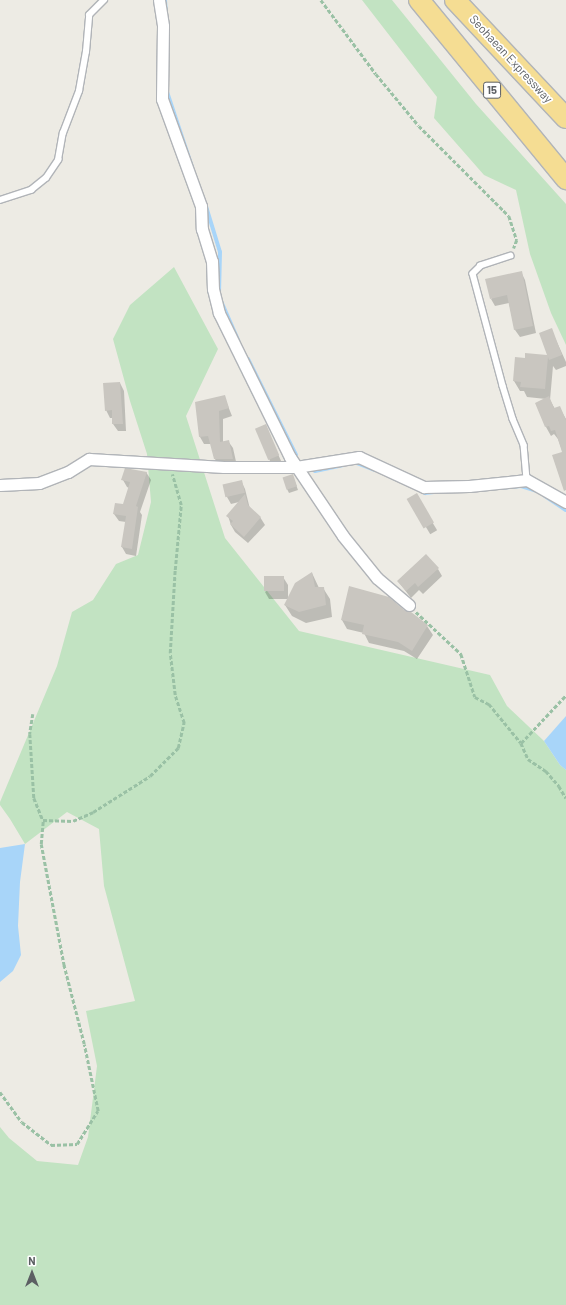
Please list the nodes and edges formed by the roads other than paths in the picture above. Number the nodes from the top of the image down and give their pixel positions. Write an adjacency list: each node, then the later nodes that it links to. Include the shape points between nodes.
1 (104, 0): 7 (lane, via 89,14 86,52 78,91 63,133 58,160 46,178 31,190)
2 (159, 0): 9 (street, via 163,26 162,99 201,206 202,229 212,261 213,290 219,313)
3 (419, 0): 6 (highway, 15)
4 (455, 0): 5 (highway, Seohaean Expressway)
5 (566, 118)
6 (566, 179)
7 (0, 200)
8 (511, 256): 10 (lane, via 481,266 473,274 503,386 524,445)
9 (296, 467): 10 (street, via 359,456 424,487 469,486); 11 (street, via 224,467 89,459 68,472 39,483); 13 (street, via 362,560 377,578)
10 (527, 480): 12 (street)
11 (0, 485)
12 (566, 502)
13 (409, 605)

